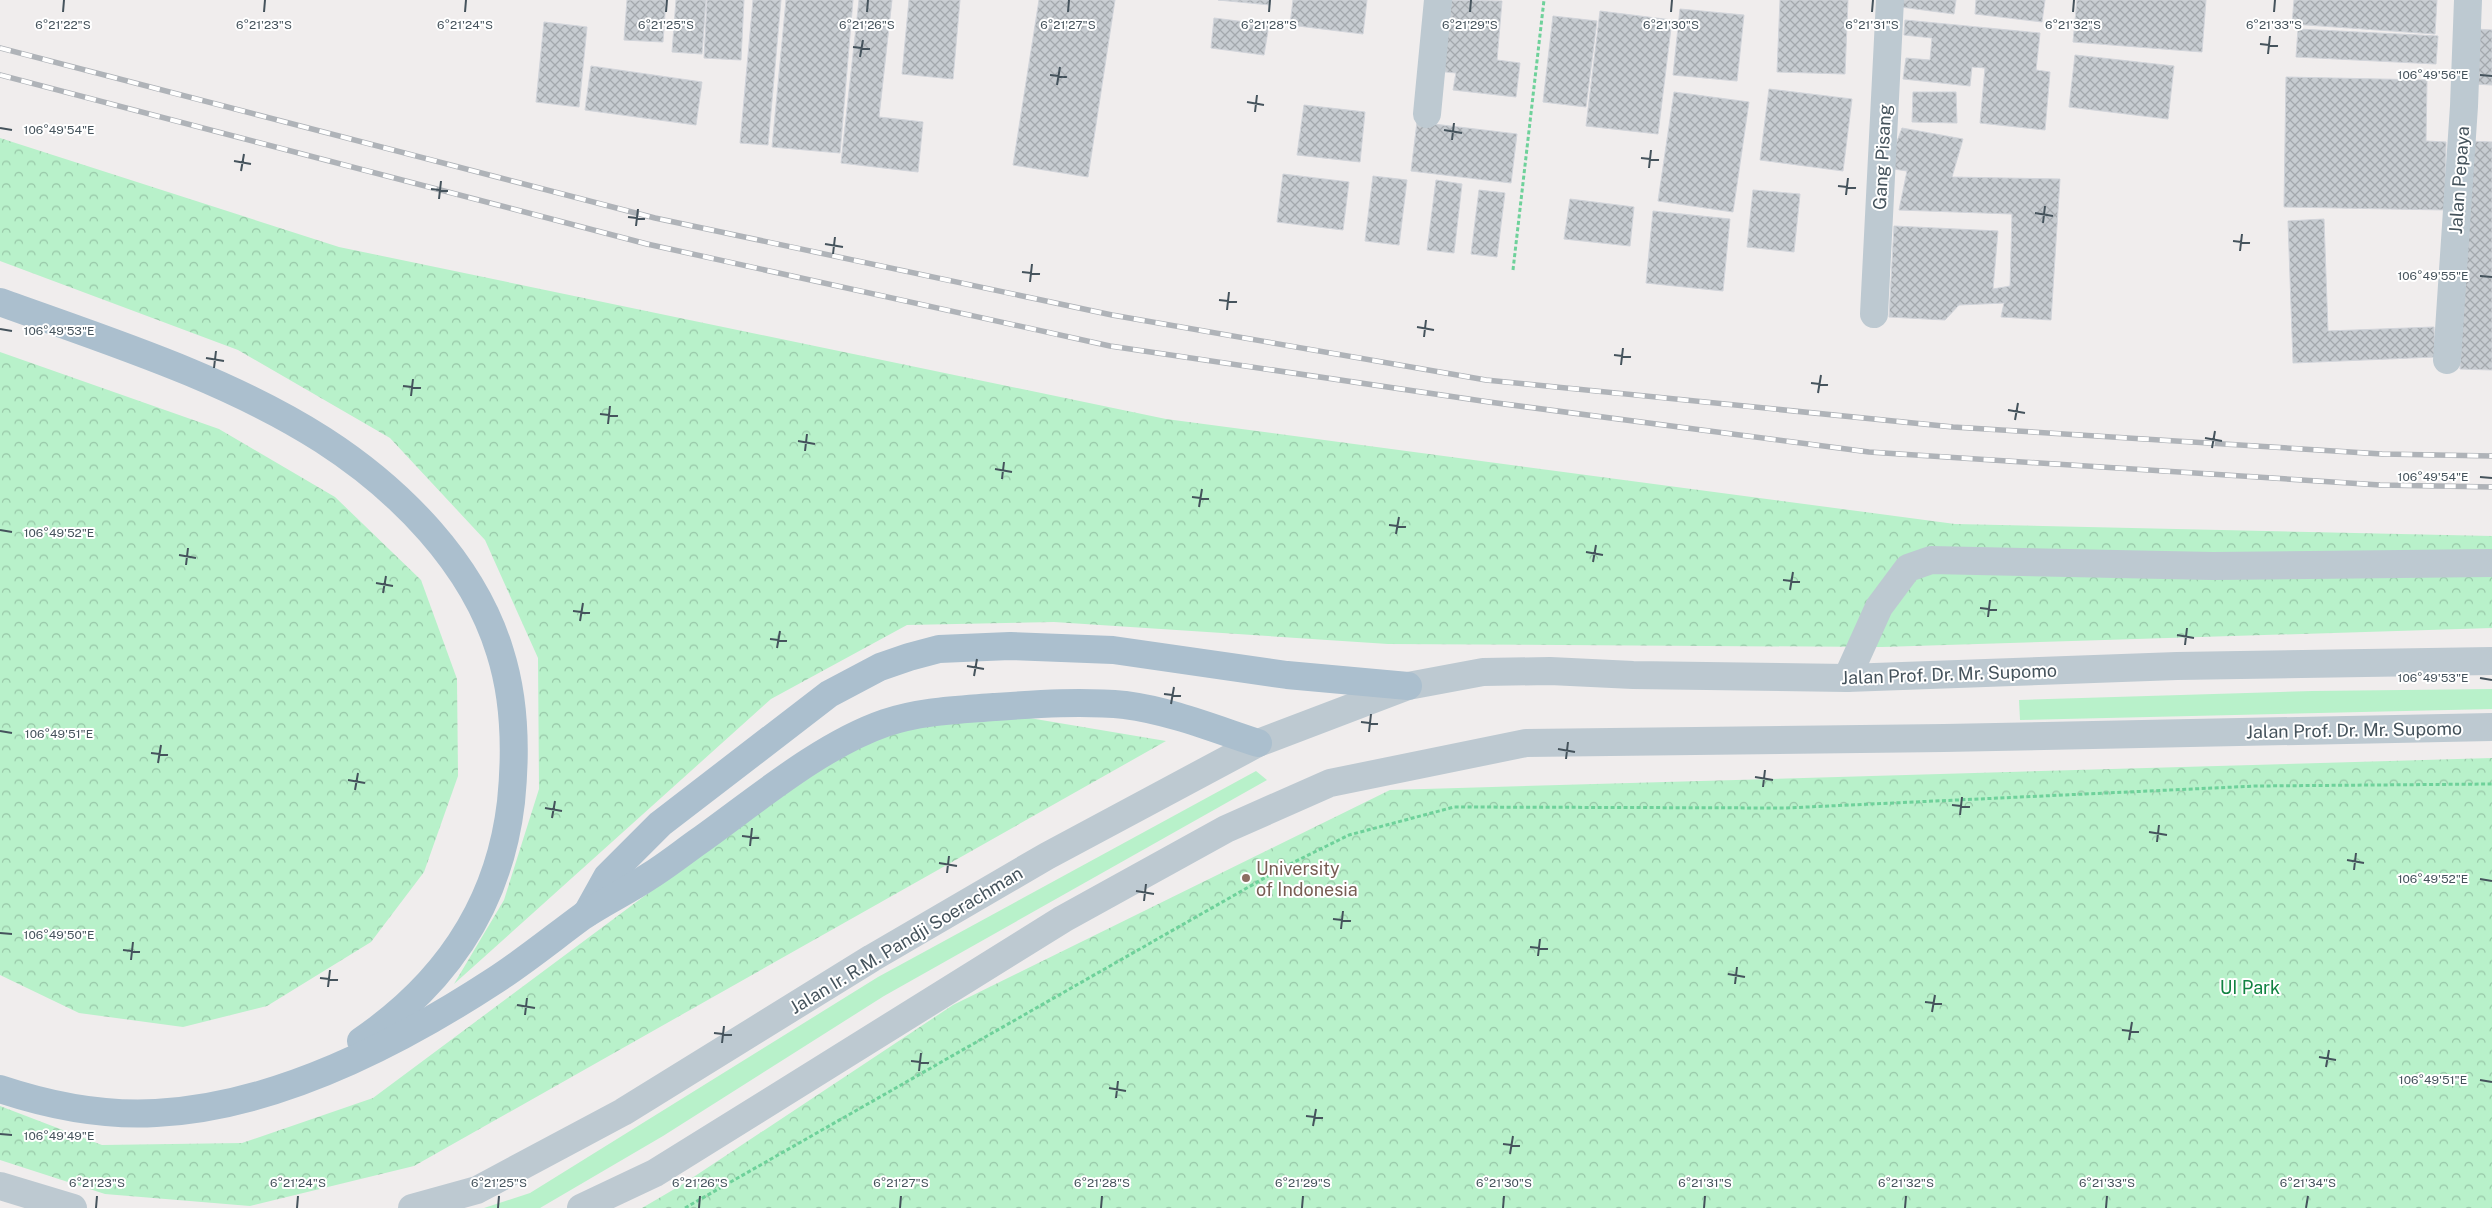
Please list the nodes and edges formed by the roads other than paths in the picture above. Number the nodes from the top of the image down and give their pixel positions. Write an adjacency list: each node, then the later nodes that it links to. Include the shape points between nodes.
1 (1438, 0): 4 (street)
2 (1890, 0): 6 (street, Gang Pisang)
3 (2468, 0): 7 (street, Jalan Pepaya)
4 (1427, 114)
5 (0, 302): 15 (main road, via 89,334 238,395 321,439 356,462 428,529 455,563 481,606 500,652 513,728 513,782 508,832 478,913 454,955 424,990 386,1024)
6 (1874, 314)
7 (2447, 360)
8 (2492, 563): 10 (street, via 2213,566 1930,560 1908,568 1879,607)
9 (2492, 661): 10 (street, Jalan Prof. Dr. Mr. Supomo, via 2177,666)
10 (1847, 678): 11 (street, Jalan Prof. Dr. Mr. Supomo, via 1483,672)
11 (1408, 686): 13 (street, Jalan Ir. R.M. Pandji Soerachman); 14 (main road, via 1287,675 1113,650 1010,646 939,649 909,657 829,694 660,824 608,877)
12 (2492, 727): 20 (street, Jalan Prof. Dr. Mr. Supomo, via 1526,743 1330,783 1226,829 1062,919 655,1173)
13 (1258, 743): 14 (main road, via 1173,715 1089,702 934,711 909,716 858,734 826,751 647,878); 19 (street, Jalan Ir. R.M. Pandji Soerachman, via 1047,856 880,953 606,1121 478,1190)
14 (586, 914): 15 (main road, via 455,1006 374,1049)
15 (306, 1079): 16 (main road, via 234,1101 192,1110 156,1113 121,1114 76,1109 36,1102)
16 (0, 1090)
17 (0, 1186): 18 (street)
18 (73, 1208)
19 (412, 1208)
20 (581, 1208)

